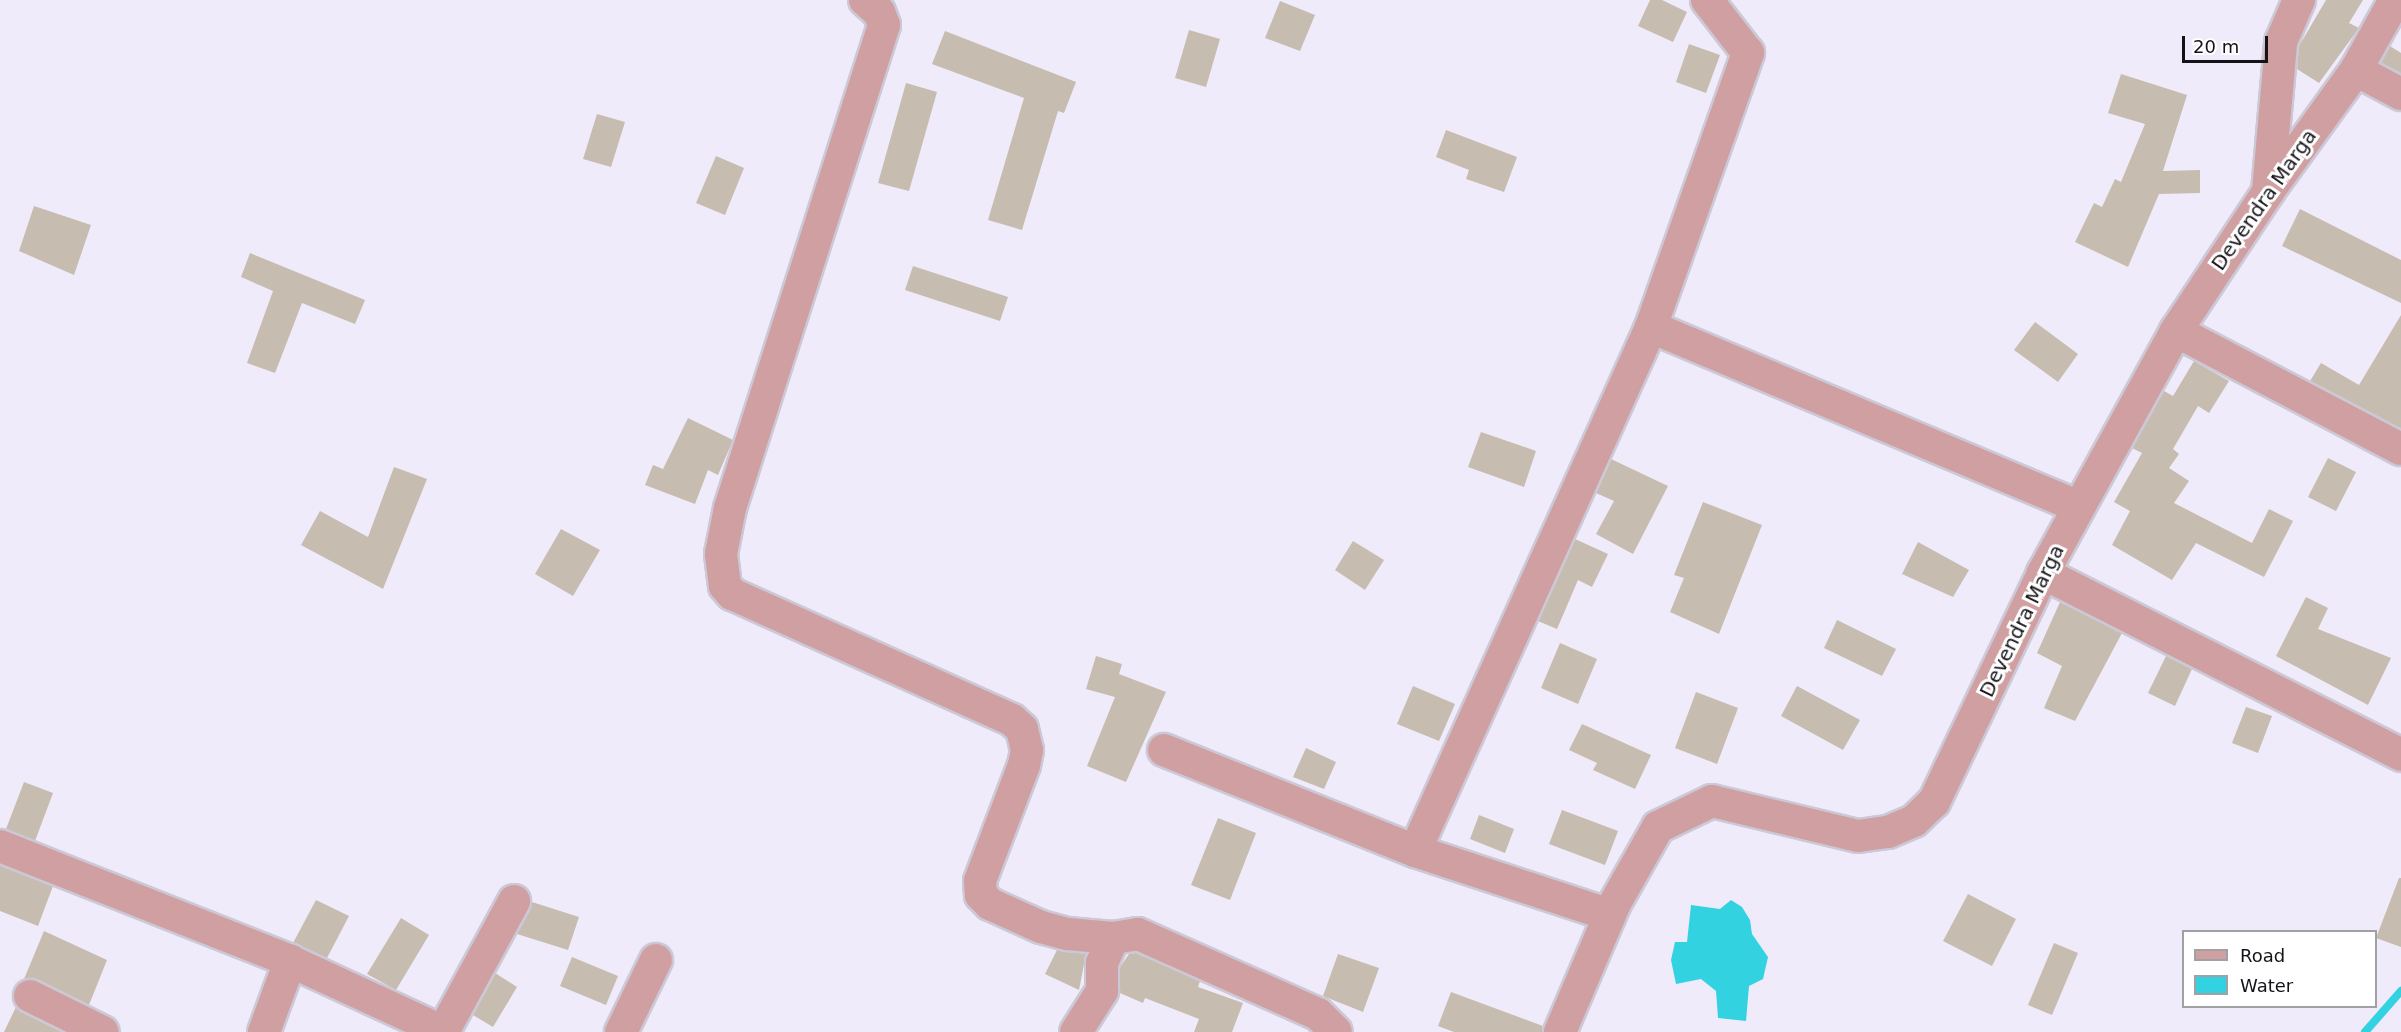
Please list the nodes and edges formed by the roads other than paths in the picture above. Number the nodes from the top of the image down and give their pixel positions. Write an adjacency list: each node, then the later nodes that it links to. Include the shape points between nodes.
1 (865, 0): 5 (street, via 879,12)
2 (1707, 0): 9 (street, via 1748,53)
3 (2299, 0): 8 (street, via 2281,42)
4 (2395, 0): 6 (street, Devendra Marga)
5 (888, 12): 20 (street, via 730,508 721,571 732,594 1012,720 1023,729 1027,750 1024,765 984,864 981,895 990,904 1041,927)
6 (2356, 70): 7 (street); 8 (street, Devendra Marga)
7 (2401, 94)
8 (2268, 192): 10 (street, Devendra Marga)
9 (1651, 327): 12 (street); 17 (street)
10 (2176, 331): 11 (street); 12 (street, Devendra Marga)
11 (2401, 448)
12 (2079, 507): 13 (street, Devendra Marga)
13 (2043, 573): 15 (street); 19 (street, Devendra Marga, via 1934,802 1914,821 1888,832 1858,836 1712,801 1658,827)
14 (1164, 750): 17 (street)
15 (2401, 754)
16 (0, 846): 22 (street)
17 (1415, 851): 19 (street)
18 (514, 901): 26 (street)
19 (1610, 915): 30 (street, Devendra Marga)
20 (1113, 938): 28 (street, via 1102,963 1102,991); 29 (street, via 1138,934 1318,1014)
21 (656, 960): 27 (street)
22 (290, 961): 25 (street); 26 (street)
23 (30, 996): 24 (street)
24 (103, 1032)
25 (264, 1032)
26 (444, 1032)
27 (621, 1032)
28 (1076, 1032)
29 (1336, 1032)
30 (1560, 1032)

